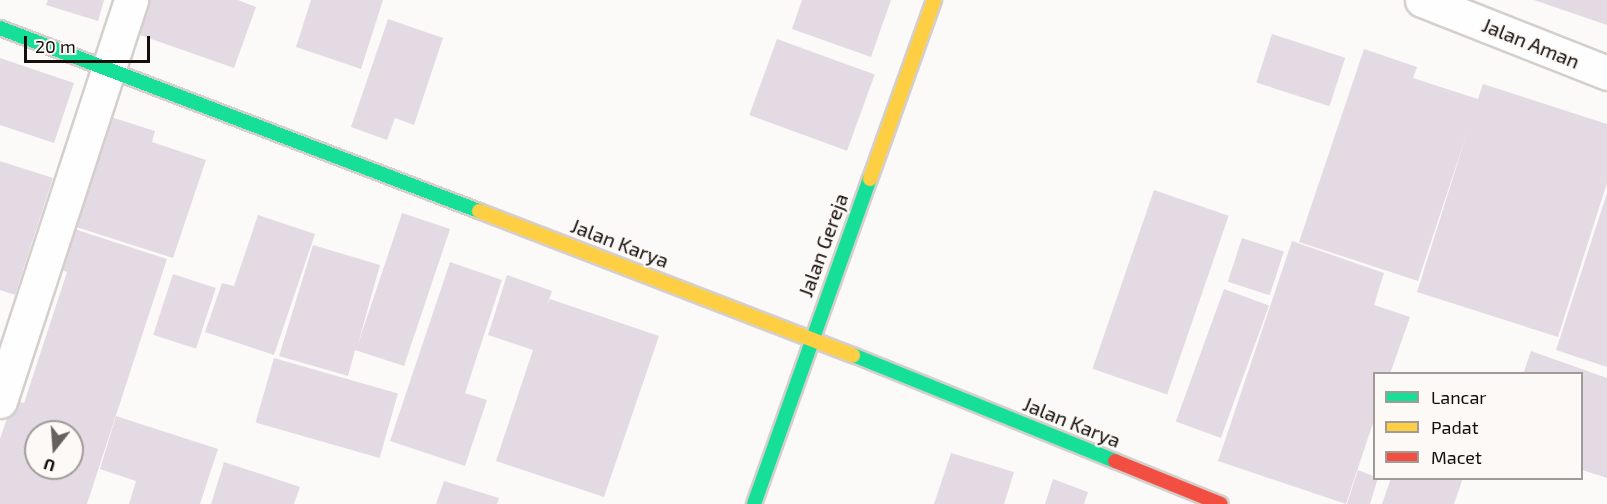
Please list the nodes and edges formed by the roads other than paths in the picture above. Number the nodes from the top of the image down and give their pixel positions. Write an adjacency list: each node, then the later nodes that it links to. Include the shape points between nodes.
1 (131, 0): 5 (street)
2 (934, 0): 7 (street, Jalan Gereja)
3 (1422, 0): 6 (street, Jalan Aman)
4 (0, 27): 5 (street, Jalan Karya)
5 (108, 68): 7 (street, Jalan Karya); 8 (street)
6 (1607, 73)
7 (810, 337): 9 (street, Jalan Gereja); 10 (street, Jalan Karya)
8 (0, 401)
9 (754, 504)
10 (1221, 504)

